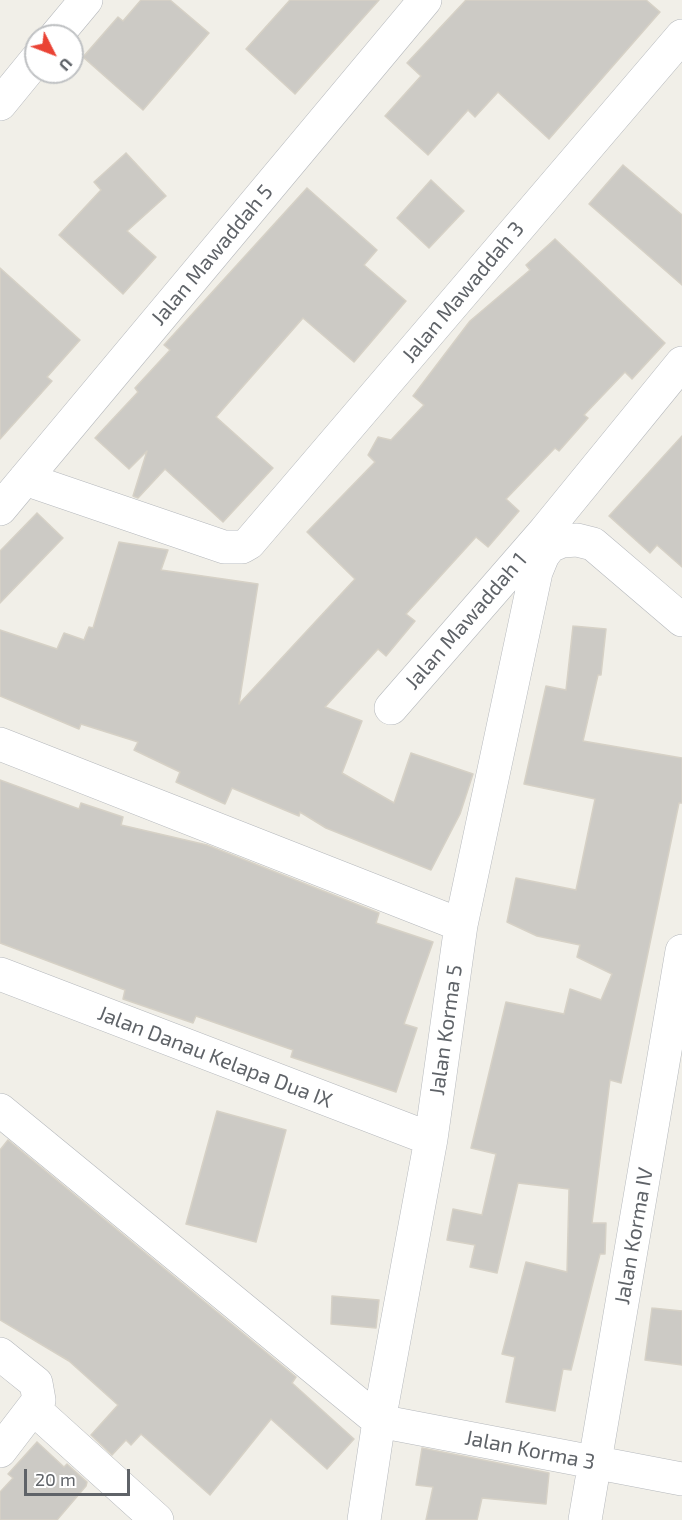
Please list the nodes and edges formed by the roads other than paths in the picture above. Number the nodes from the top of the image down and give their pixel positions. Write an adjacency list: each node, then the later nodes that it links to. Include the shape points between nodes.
1 (86, 0): 3 (street)
2 (425, 0): 8 (street, Jalan Mawaddah 5)
3 (66, 24)
4 (682, 36): 8 (street, Jalan Mawaddah 3, via 249,543 224,547)
5 (24, 75): 6 (street)
6 (0, 104)
7 (682, 363): 10 (street, Jalan Mawaddah 1)
8 (26, 479): 9 (street, Jalan Mawaddah 5)
9 (0, 509)
10 (546, 540): 11 (street, via 592,544); 12 (street, Jalan Mawaddah 1); 14 (street, Jalan Korma 5)
11 (682, 620)
12 (390, 708)
13 (0, 744): 14 (street)
14 (461, 925): 18 (street, Jalan Korma 5)
15 (682, 951): 23 (street, Jalan Korma IV)
16 (0, 974): 18 (street, Jalan Danau Kelapa Dua IX)
17 (2, 1118): 21 (street)
18 (431, 1139): 21 (street, Jalan Korma 5)
19 (0, 1354): 20 (street, via 36,1383 39,1400)
20 (34, 1409): 22 (street); 25 (street)
21 (379, 1421): 23 (street, Jalan Korma 3); 26 (street, Jalan Korma 5)
22 (0, 1451)
23 (596, 1463): 24 (street, Jalan Korma 3); 27 (street, Jalan Korma IV)
24 (682, 1479)
25 (157, 1520)
26 (364, 1520)
27 (585, 1520)

